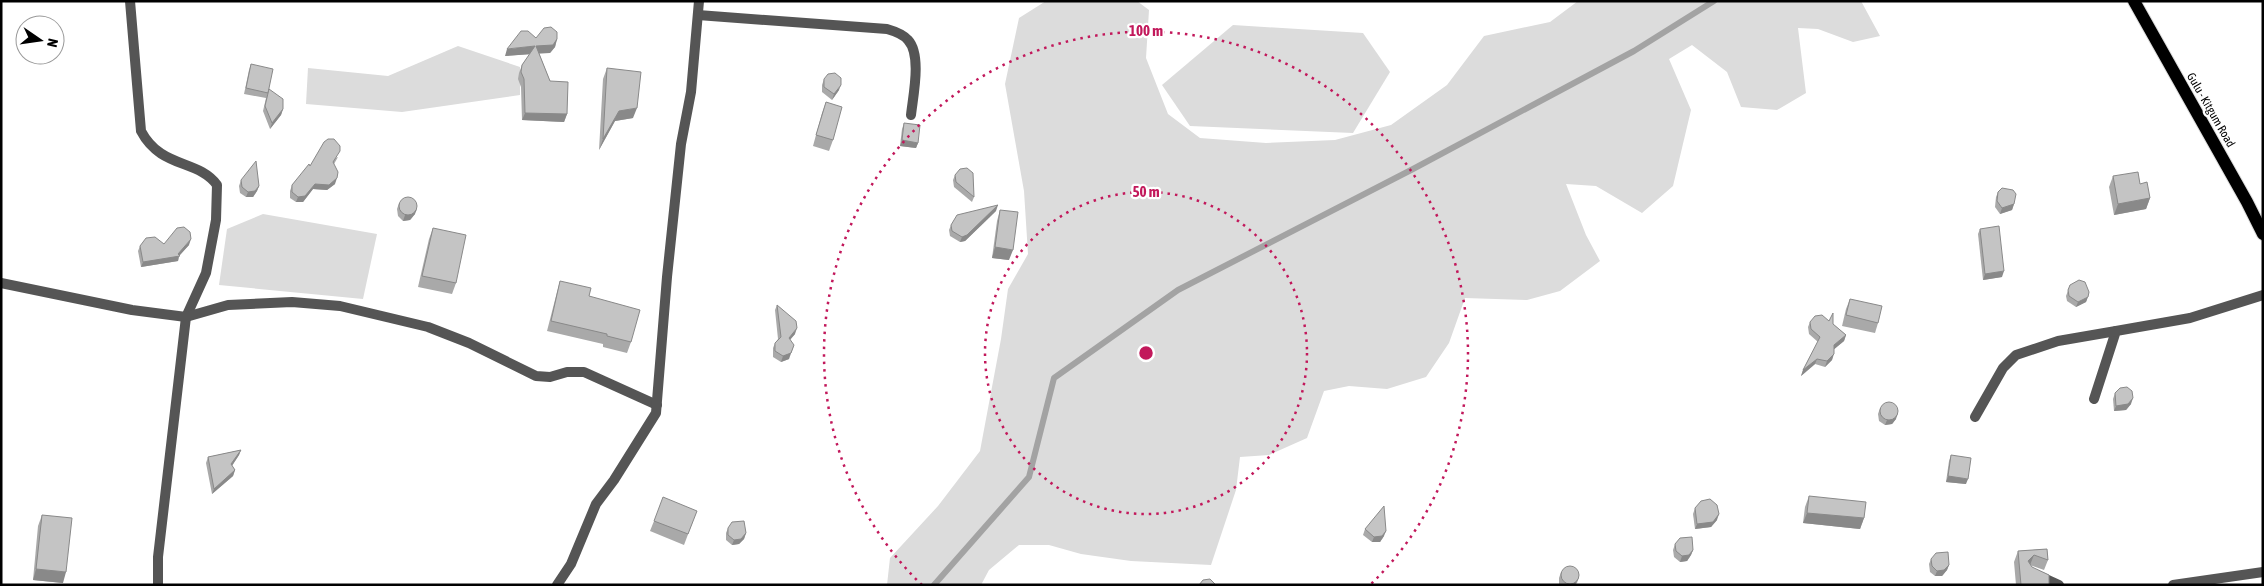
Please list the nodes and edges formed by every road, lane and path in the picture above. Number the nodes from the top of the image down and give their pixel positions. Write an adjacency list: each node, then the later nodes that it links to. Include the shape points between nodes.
1 (130, 1): 9 (street, via 141,131 156,152 209,176 217,185 216,220 206,273)
2 (699, 1): 4 (street)
3 (2134, 1): 6 (main road, Gulu - Kitgum Road)
4 (698, 15): 5 (street, via 897,32 908,39 916,57); 12 (street, via 667,277)
5 (911, 115)
6 (2263, 234)
7 (1, 283): 9 (street, via 132,310)
8 (2263, 295): 10 (street, via 2190,318)
9 (186, 317): 12 (street, via 228,306 292,302 340,306 428,327 536,376 584,372); 16 (street, via 158,557)
10 (2116, 331): 11 (street); 13 (street, via 2058,341 2016,355 2003,368)
11 (2094, 399)
12 (657, 405): 17 (street, via 644,433 596,504 572,564)
13 (1975, 417)
14 (2031, 572): 18 (street)
15 (2263, 572): 19 (street)
16 (158, 585)
17 (557, 585)
18 (2059, 585)
19 (2173, 585)

